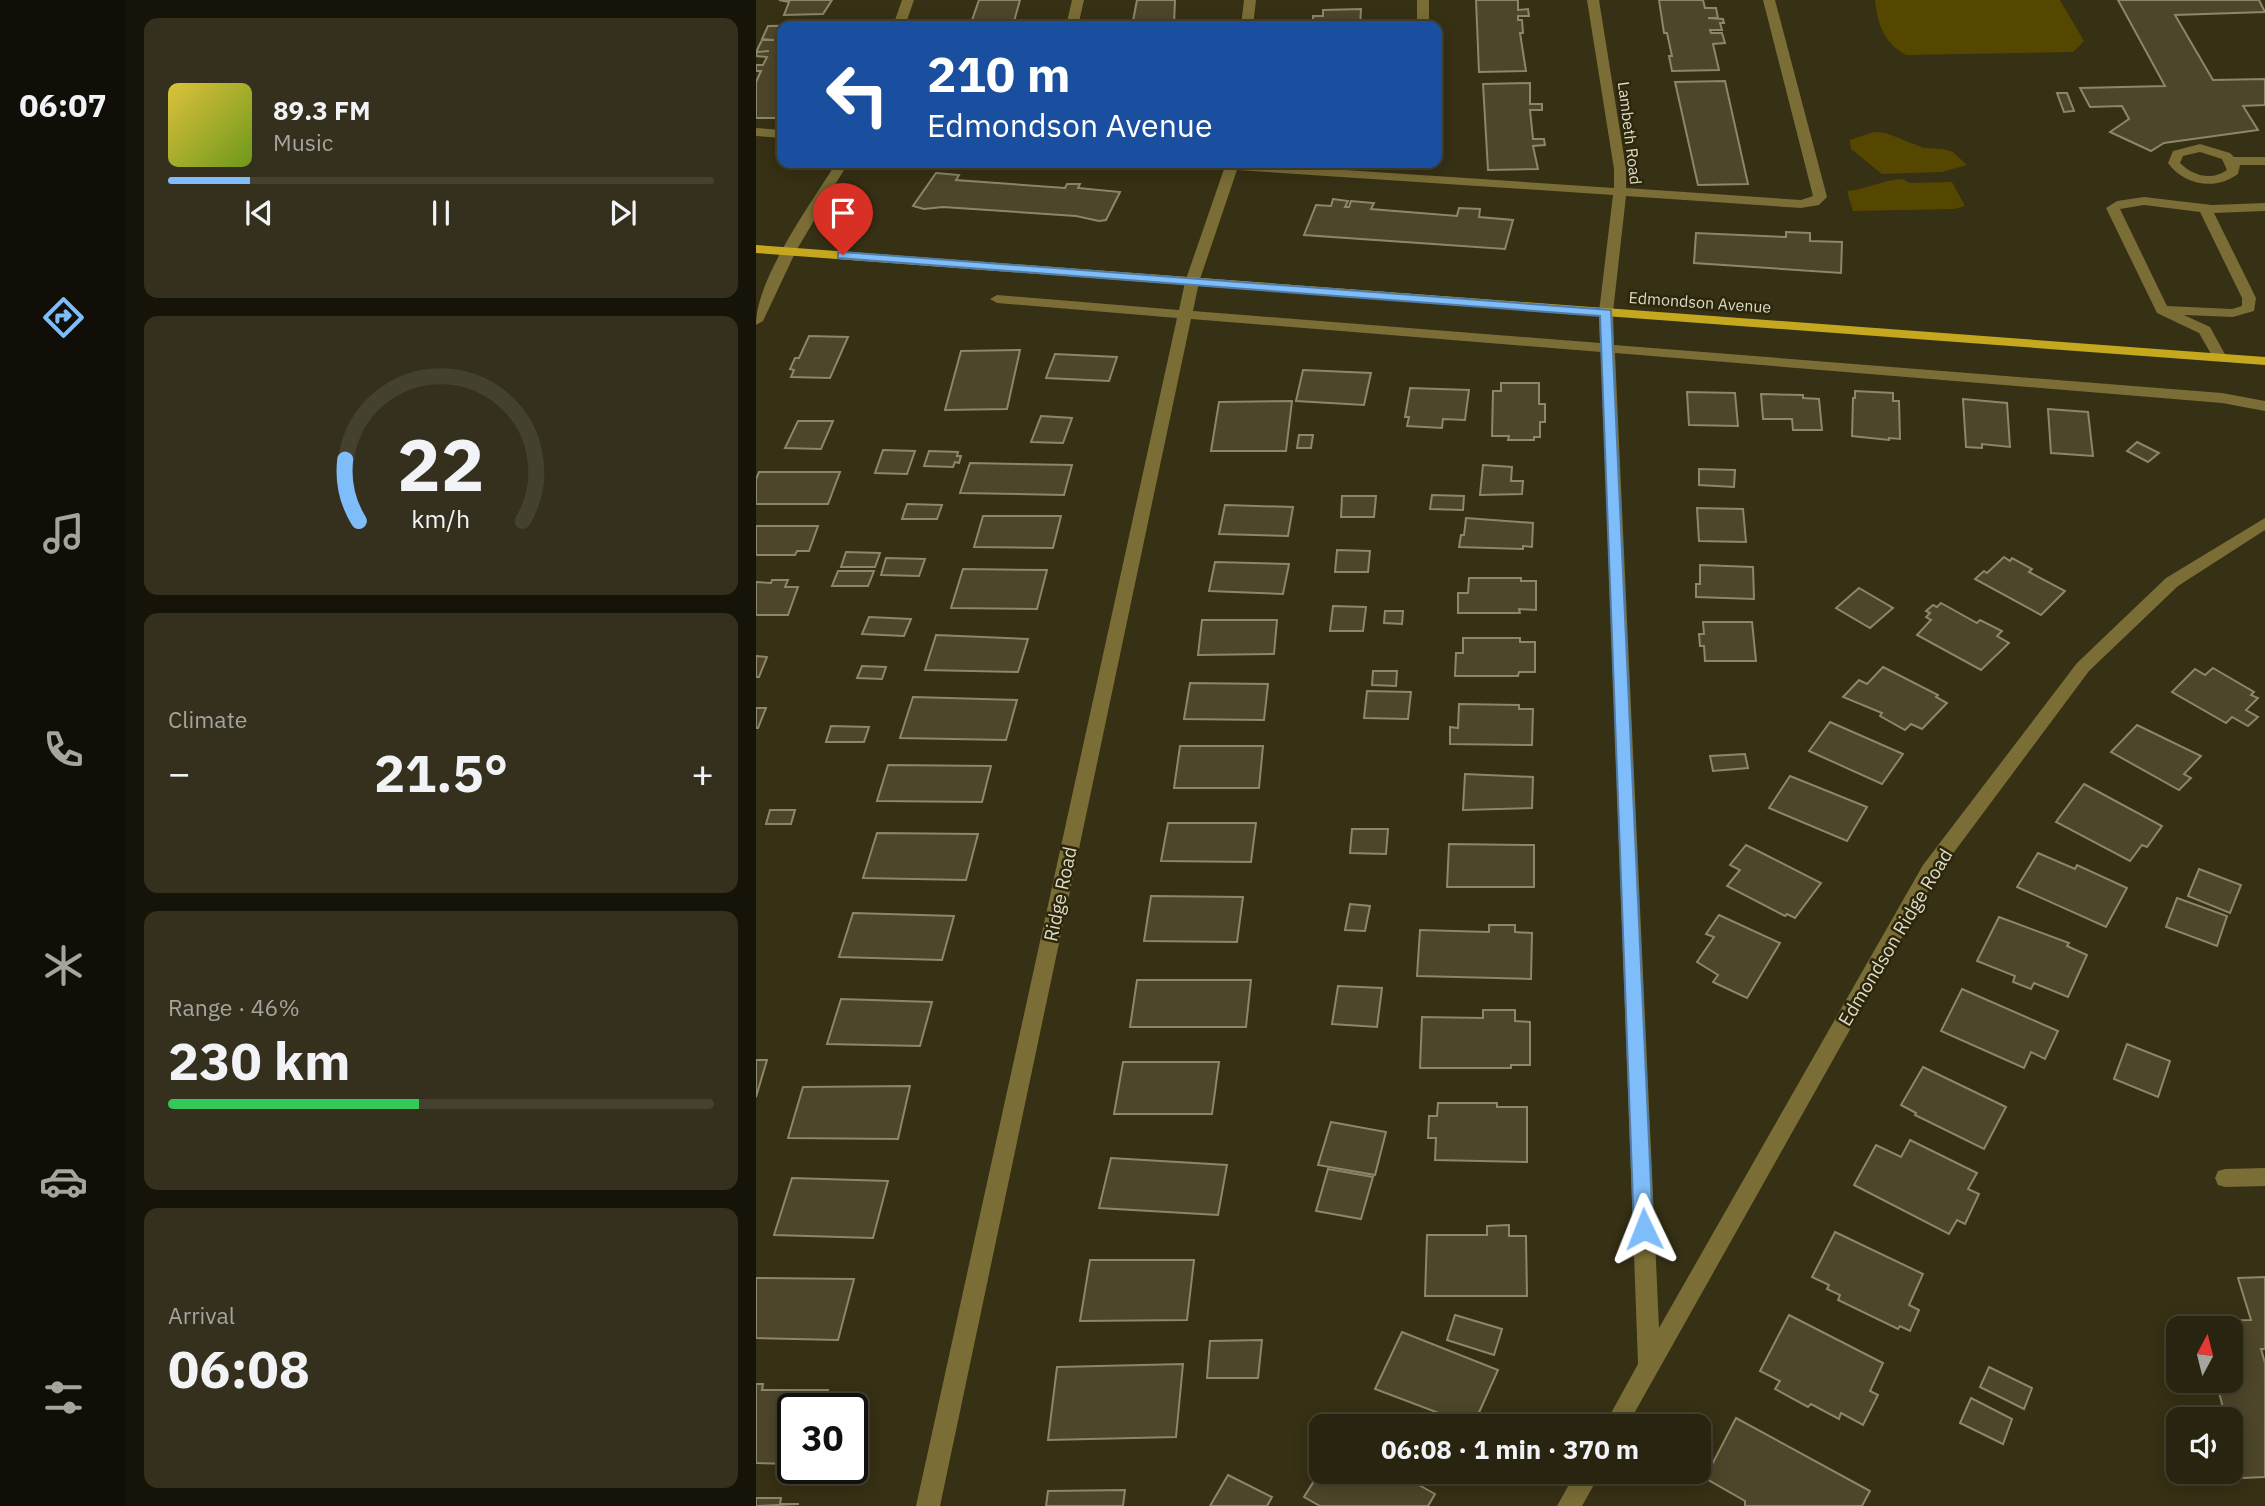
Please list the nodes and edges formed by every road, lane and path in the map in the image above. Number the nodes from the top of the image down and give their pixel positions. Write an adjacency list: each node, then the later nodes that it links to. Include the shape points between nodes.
1 (908, 0): 7 (street)
2 (1078, 0): 8 (street)
3 (1250, 0): 9 (street)
4 (1423, 0): 10 (street)
5 (1593, 0): 20 (street, Lambeth Road)
6 (1769, 0): 20 (street, via 1820,197 1801,204)
7 (901, 21)
8 (1073, 21)
9 (1248, 21)
10 (1423, 21)
11 (756, 132): 12 (street)
12 (777, 134)
13 (2231, 161): 14 (street)
14 (2265, 161)
15 (839, 168): 24 (street)
16 (1231, 168): 25 (street, Ridge Road)
17 (1277, 168): 19 (street)
18 (1427, 168): 19 (street)
19 (1428, 178): 20 (street)
20 (1620, 192): 28 (street, Lambeth Road)
21 (2205, 208): 22 (street); 27 (street, via 2249,298 2249,308 2234,313); 27 (street, via 2140,201 2121,202 2113,208)
22 (2265, 208)
23 (756, 249): 24 (main road, Edmondson Avenue)
24 (789, 251): 25 (main road, Edmondson Avenue); 30 (street)
25 (1192, 282): 28 (main road, Edmondson Avenue); 29 (street, Ridge Road)
26 (997, 299): 29 (street)
27 (2162, 310): 32 (street, via 2204,330)
28 (1606, 312): 31 (street, Lambeth Road); 32 (main road, Edmondson Avenue)
29 (1185, 315): 31 (street); 41 (street, Ridge Road)
30 (756, 321)
31 (1608, 348): 34 (street, via 2222,398); 38 (street, Lambeth Road)
32 (2220, 358): 33 (main road, Edmondson Avenue)
33 (2265, 361)
34 (2265, 406)
35 (2265, 523): 38 (street, Edmondson Ridge Road, via 2172,582 2083,667 1930,870)
36 (2265, 1177): 37 (street)
37 (2225, 1178)
38 (1649, 1366): 39 (street, Edmondson Ridge Road)
39 (1622, 1414)
40 (1582, 1484): 42 (street)
41 (928, 1506)
42 (1569, 1506)

